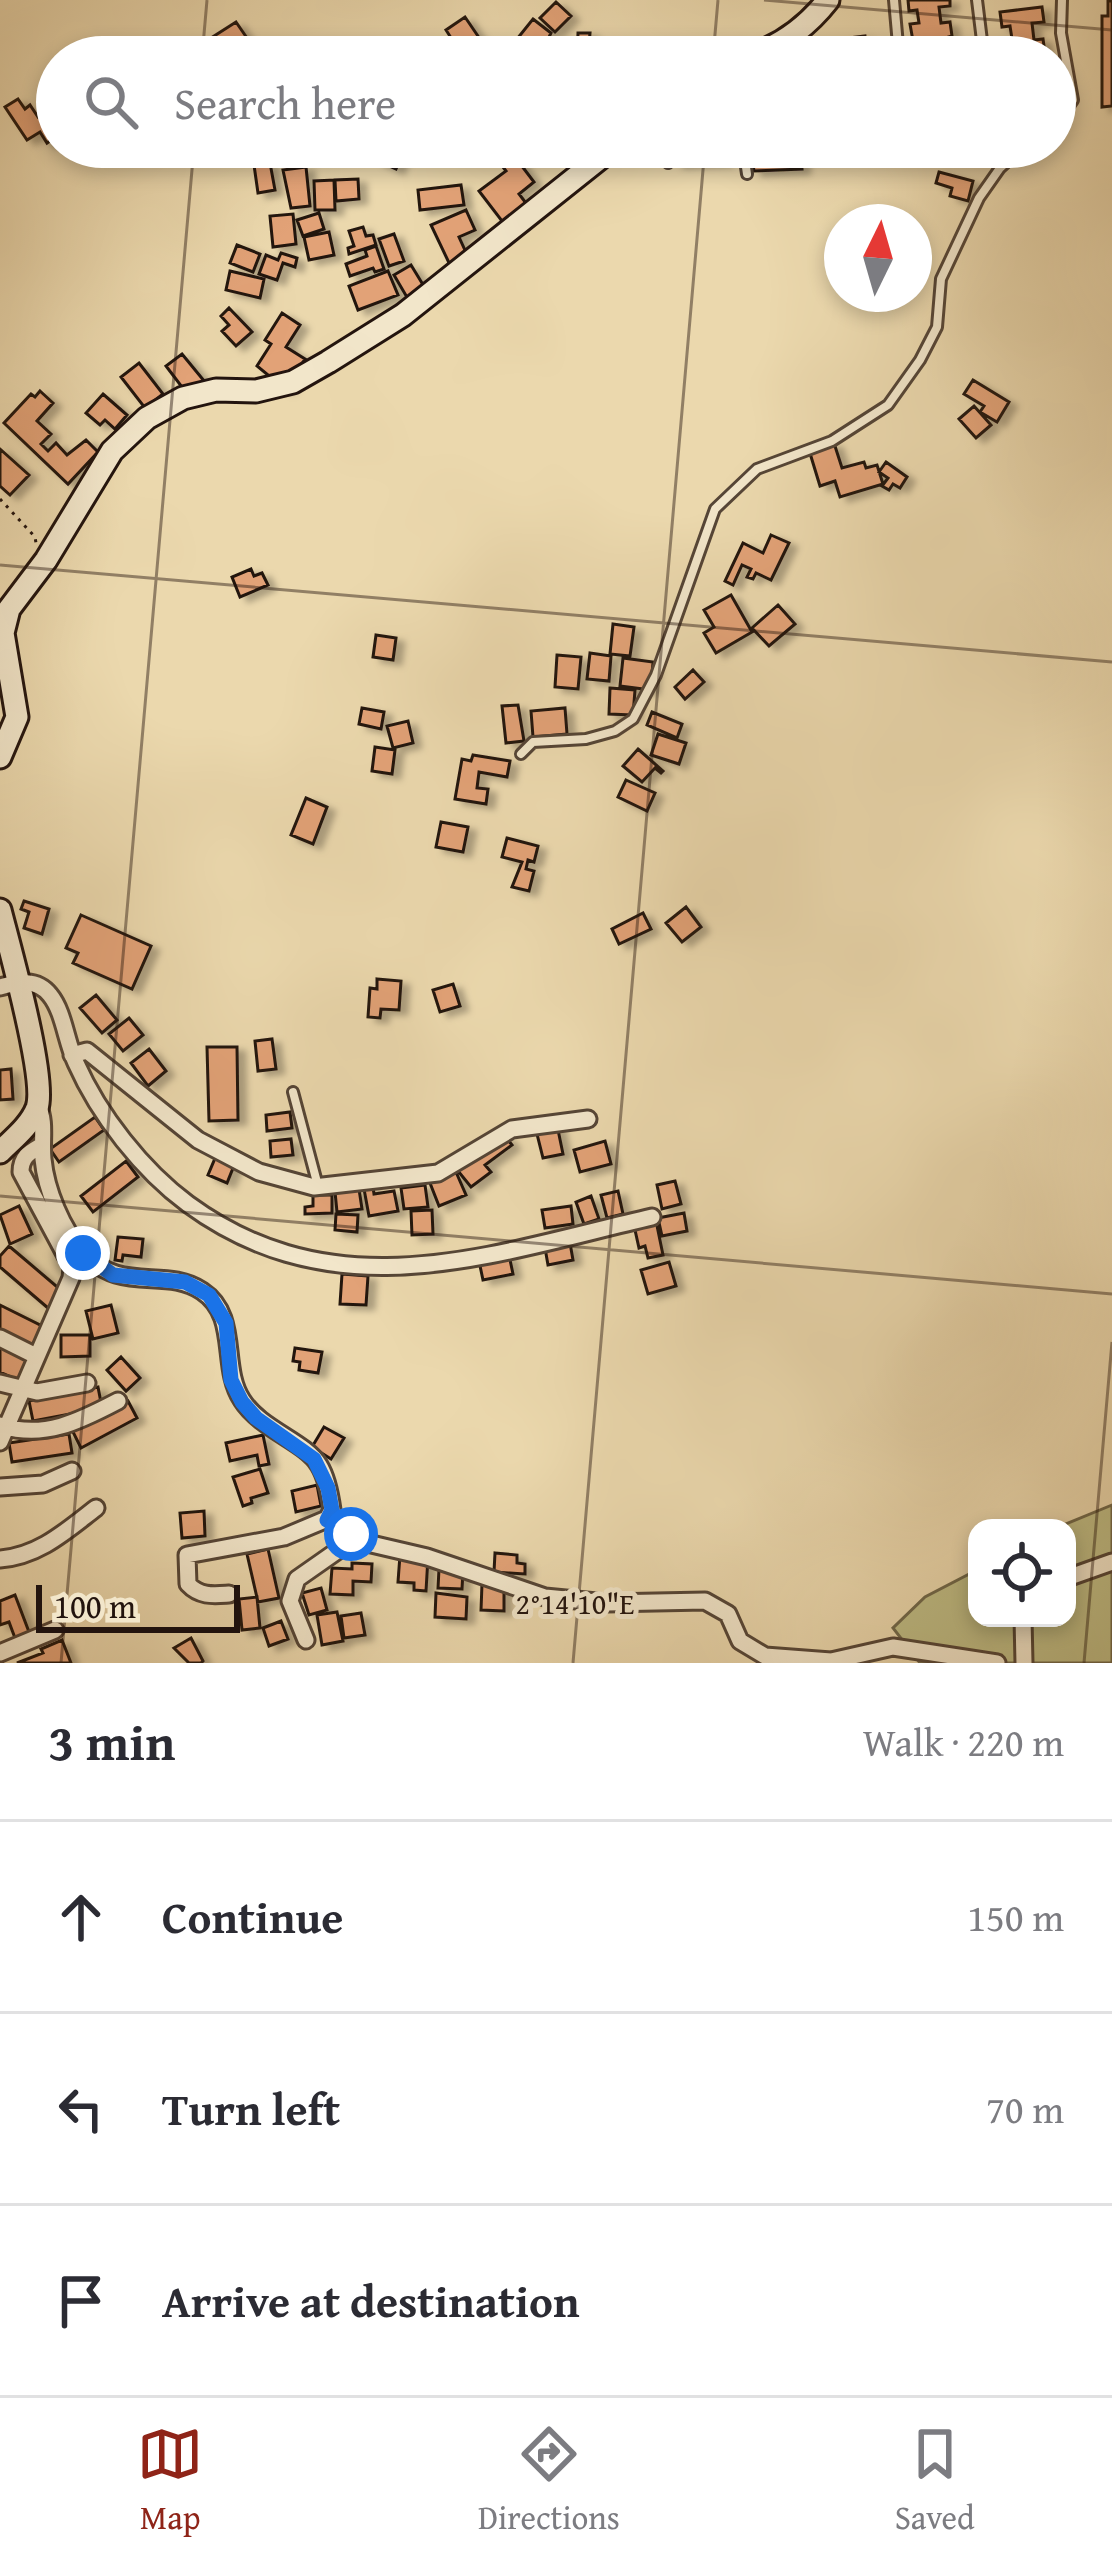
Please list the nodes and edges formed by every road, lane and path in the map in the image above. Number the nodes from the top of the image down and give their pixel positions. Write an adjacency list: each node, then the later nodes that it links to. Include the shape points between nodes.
1 (828, 0): 5 (street)
2 (894, 0): 8 (lane)
3 (976, 0): 9 (lane)
4 (1062, 0): 10 (lane)
5 (800, 29): 6 (street); 7 (lane)
6 (790, 36)
7 (801, 36)
8 (897, 36)
9 (982, 36)
10 (1062, 36)
11 (588, 168): 16 (street, via 403,315 293,382 183,398 147,418 112,451)
12 (746, 168): 14 (lane)
13 (1000, 168): 17 (lane, via 941,278 937,327 888,405 832,441 758,470 715,509 633,719 586,739 533,742)
14 (747, 174)
15 (0, 499): 16 (path, via 35,537)
16 (39, 568): 18 (street, via 9,609 3,633 17,717)
17 (520, 754)
18 (0, 757)
19 (0, 910): 20 (street)
20 (8, 985): 21 (street, via 41,986 52,997); 23 (street, via 35,1064)
21 (72, 1055): 27 (street, via 87,1051 198,1140 259,1172); 28 (street, via 160,1182 290,1256 397,1268)
22 (292, 1092): 27 (lane)
23 (38, 1105): 25 (street); 26 (street)
24 (588, 1119): 27 (street, via 512,1129 438,1173)
25 (42, 1145): 30 (street, via 27,1154 21,1172 72,1267); 39 (street, via 45,1176 83,1253 113,1275 185,1282 209,1295 226,1323 231,1380 242,1402 320,1466 332,1510)
26 (0, 1152)
27 (318, 1186)
28 (652, 1217)
29 (0, 1339): 30 (street)
30 (36, 1356): 33 (street)
31 (0, 1383): 33 (street)
32 (87, 1383): 33 (street)
33 (22, 1391): 35 (street)
34 (118, 1401): 35 (street, via 65,1428)
35 (2, 1432)
36 (72, 1471): 37 (street, via 43,1484)
37 (0, 1487)
38 (96, 1508): 41 (street, via 35,1551)
39 (327, 1520): 40 (street); 44 (street, via 284,1537 187,1555 188,1585)
40 (357, 1538): 47 (street, via 297,1579 290,1601); 49 (street, via 545,1597 705,1600 728,1614 740,1641 765,1656 831,1661 893,1647)
41 (0, 1559)
42 (1112, 1562): 43 (street)
43 (1076, 1575)
44 (229, 1594)
45 (1023, 1627): 50 (street)
46 (55, 1630): 48 (street)
47 (306, 1640)
48 (0, 1653)
49 (997, 1663)
50 (1024, 1663)

